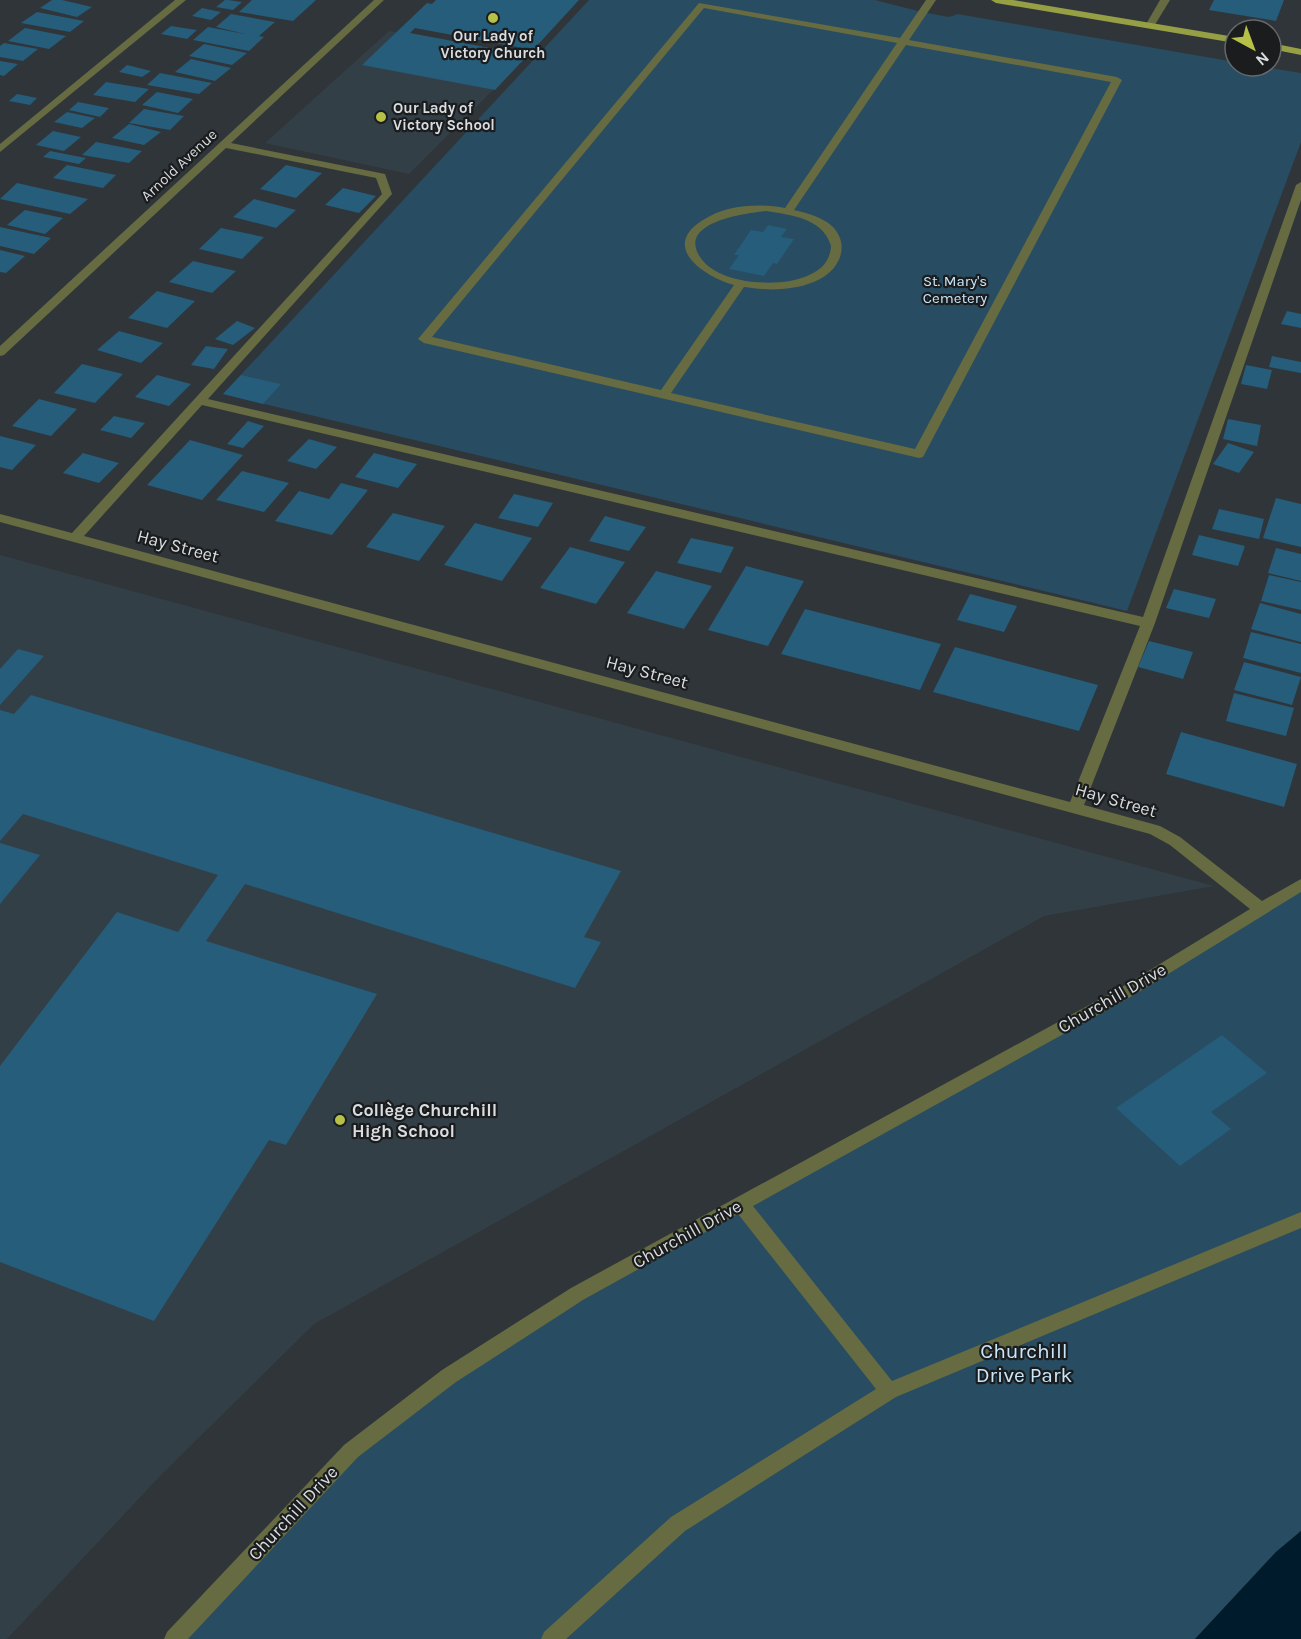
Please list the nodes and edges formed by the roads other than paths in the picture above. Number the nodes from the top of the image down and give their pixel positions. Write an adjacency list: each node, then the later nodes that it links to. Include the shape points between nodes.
1 (181, 0): 12 (street)
2 (379, 0): 11 (street, Arnold Avenue)
3 (931, 0): 8 (street)
4 (996, 0): 6 (main road)
5 (1165, 0): 6 (street)
6 (1150, 26): 7 (main road)
7 (1223, 38)
8 (903, 41): 14 (street); 17 (street, via 702,5 424,339); 17 (street, via 1117,80 919,454)
9 (1283, 48): 10 (main road)
10 (1301, 52)
11 (223, 144): 16 (street, Arnold Avenue); 18 (street, via 381,176 387,194)
12 (0, 149)
13 (1301, 185): 21 (street)
14 (788, 211): 15 (street, via 766,208 723,214 695,232 693,256 703,268); 15 (street, via 827,228 836,240 837,254 829,267 791,284)
15 (740, 284): 17 (street)
16 (0, 352)
17 (664, 395)
18 (201, 401): 20 (street); 21 (street)
19 (0, 518): 20 (street, Hay Street)
20 (75, 538): 22 (street, Hay Street)
21 (1148, 623): 22 (street)
22 (1075, 808): 24 (street, Hay Street, via 1155,830 1175,841)
23 (1301, 885): 24 (street, Churchill Drive)
24 (1262, 909): 25 (street, Churchill Drive, via 1128,991)
25 (741, 1204): 27 (street); 28 (street, Churchill Drive, via 577,1294 449,1376 404,1410 351,1451)
26 (1301, 1220): 27 (street)
27 (889, 1391): 29 (street, via 678,1524)
28 (174, 1639)
29 (552, 1639)

